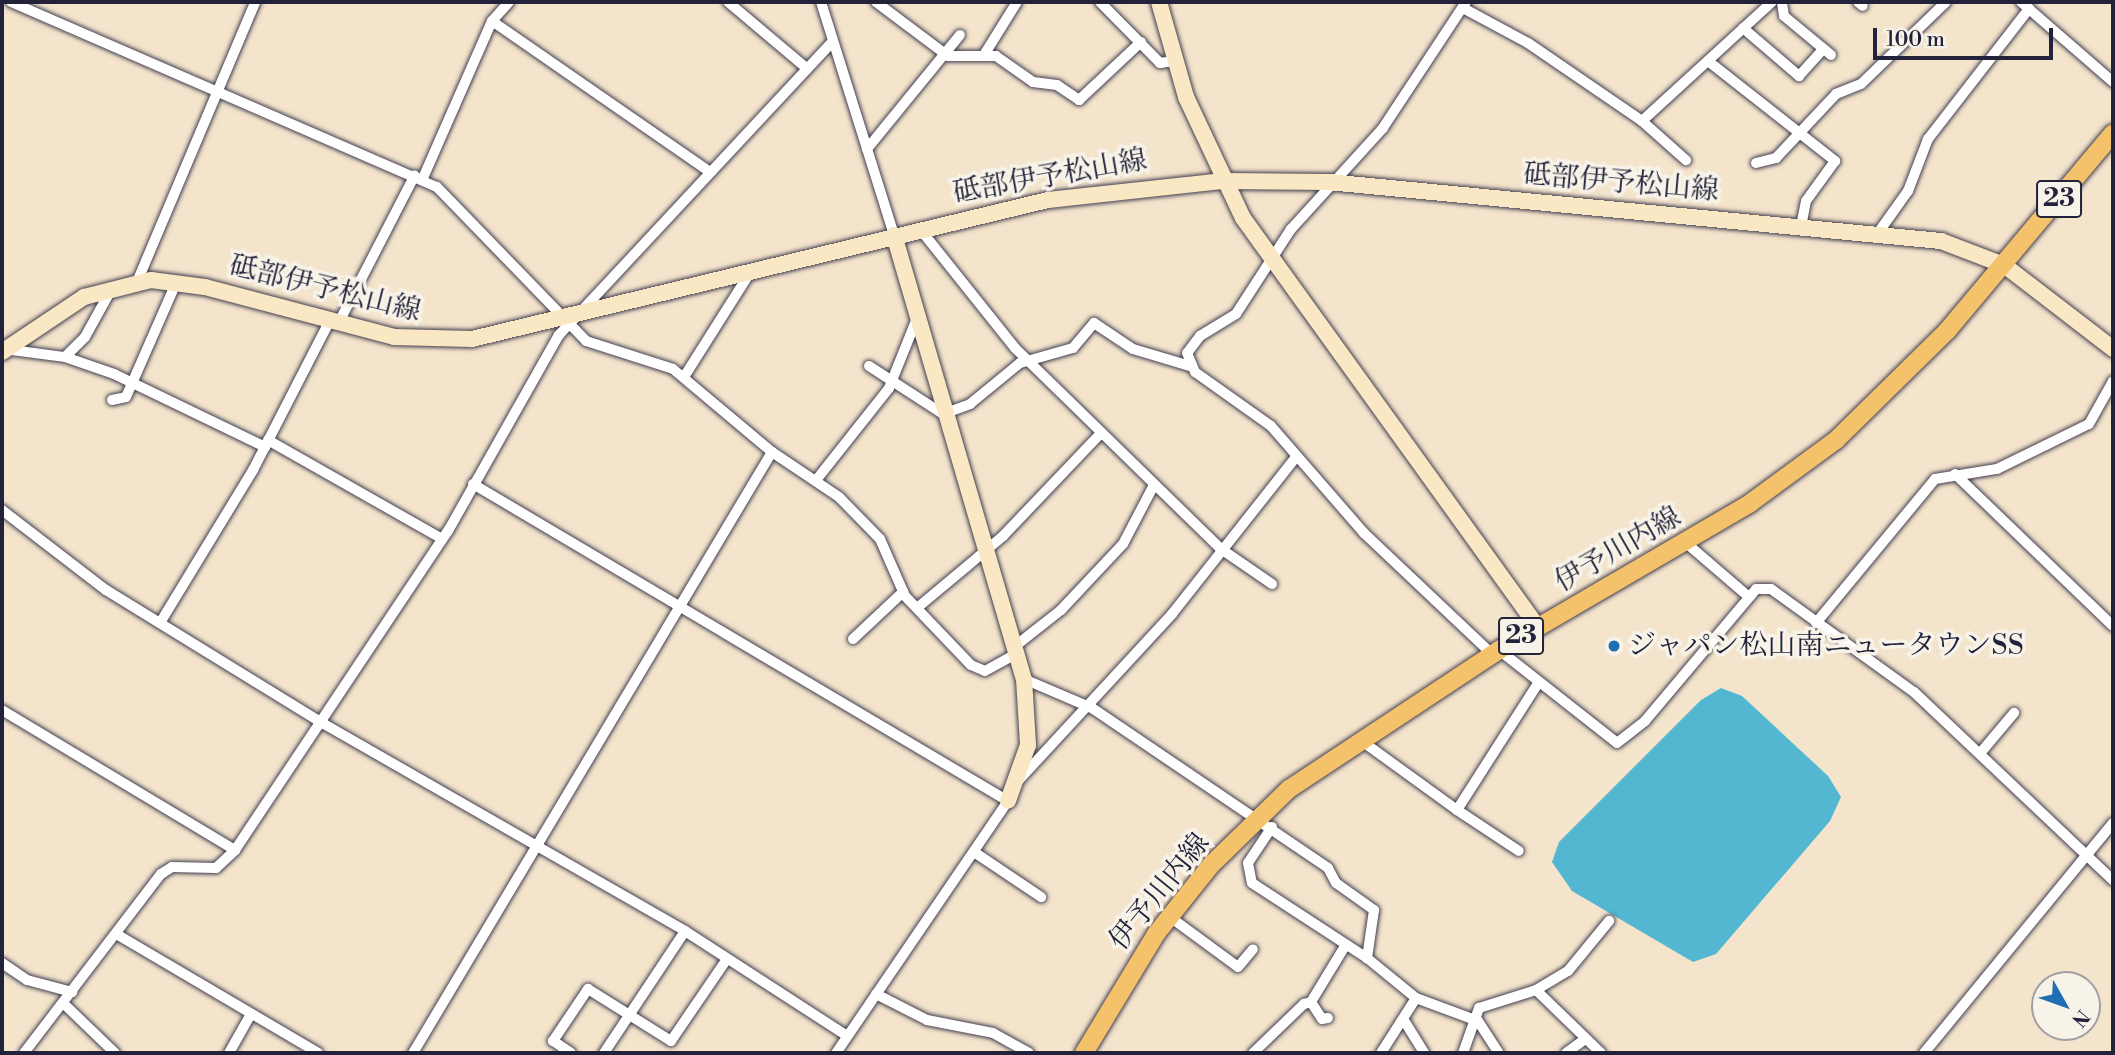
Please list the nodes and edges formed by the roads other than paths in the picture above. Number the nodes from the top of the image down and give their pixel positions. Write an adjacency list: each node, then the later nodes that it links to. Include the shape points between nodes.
1 (11, 2): 28 (street)
2 (255, 2): 28 (street)
3 (509, 2): 17 (street)
4 (728, 2): 26 (street)
5 (832, 2): 15 (street)
6 (876, 2): 16 (street)
7 (897, 2): 16 (street)
8 (1017, 2): 23 (street)
9 (1100, 2): 20 (street)
10 (1159, 2): 24 (main road)
11 (1780, 2): 18 (street); 18 (street, via 1784,16 1827,52 1799,76)
12 (1946, 2): 31 (street, via 1861,84 1836,94)
13 (1464, 5): 29 (street); 38 (street, via 1383,128)
14 (2025, 5): 27 (street); 41 (street, via 1928,139 1908,191)
15 (822, 6): 21 (street)
16 (890, 13): 22 (street)
17 (492, 21): 35 (street); 36 (street)
18 (1743, 28): 25 (street)
19 (960, 35): 22 (street)
20 (1141, 42): 23 (street, via 1079,100); 24 (street, via 1160,63)
21 (831, 43): 26 (street); 32 (street)
22 (943, 53): 23 (street, via 961,60); 32 (street)
23 (984, 55)
24 (1174, 61): 37 (main road)
25 (1708, 61): 29 (street); 31 (street)
26 (804, 66): 35 (street)
27 (2113, 81)
28 (217, 90): 36 (street); 47 (street)
29 (1642, 121): 33 (street)
30 (2113, 133): 44 (main road, 伊予川内線 / 23)
31 (1802, 134): 34 (street, via 1776,158); 39 (street, via 1835,161 1806,201)
32 (867, 149): 42 (street)
33 (1686, 160)
34 (1756, 163)
35 (710, 173): 49 (street)
36 (419, 176): 49 (street, via 459,206); 50 (street)
37 (1224, 181): 38 (main road, 砥部伊予松山線); 40 (main road, 砥部伊予松山線, via 1109,190); 43 (main road)
38 (1328, 182): 39 (main road, 砥部伊予松山線); 43 (street)
39 (1801, 226): 41 (main road, 砥部伊予松山線)
40 (920, 229): 42 (main road, 砥部伊予松山線); 55 (street)
41 (1878, 233): 44 (main road, 砥部伊予松山線, via 1941,241)
42 (894, 235): 45 (main road, 砥部伊予松山線); 51 (main road)
43 (1270, 260): 57 (street, via 1236,314 1189,347); 84 (main road)
44 (2004, 265): 52 (main road, 砥部伊予松山線); 74 (main road, 伊予川内線 / 23, via 1870,411 1794,473)
45 (751, 271): 49 (main road, 砥部伊予松山線); 58 (street)
46 (177, 281): 47 (main road, 砥部伊予松山線); 50 (main road, 砥部伊予松山線); 60 (street)
47 (136, 282): 48 (main road, 砥部伊予松山線)
48 (112, 288): 53 (main road, 砥部伊予松山線, via 65,307); 54 (street, via 85,337)
49 (571, 319): 50 (main road, 砥部伊予松山線, via 443,342); 58 (street, via 595,346); 70 (street)
50 (334, 321): 65 (street)
51 (916, 321): 61 (street); 63 (main road)
52 (2113, 349)
53 (3, 350): 54 (street)
54 (65, 357): 60 (street)
55 (1028, 361): 57 (street, via 1073,348 1094,323 1133,349); 63 (street, via 996,378 970,404); 64 (street)
56 (869, 366): 61 (street)
57 (1190, 366): 67 (street, via 1264,420)
58 (684, 377): 66 (street)
59 (2113, 381): 68 (street, via 2089,424 1997,469)
60 (132, 383): 62 (street, via 123,401); 65 (street)
61 (890, 386): 63 (street); 69 (street)
62 (111, 400)
63 (943, 414): 76 (main road)
64 (1100, 433): 71 (street); 76 (street)
65 (267, 443): 73 (street); 82 (street)
66 (772, 452): 69 (street); 80 (street)
67 (1295, 458): 75 (street); 88 (street)
68 (1955, 474): 83 (street, via 1924,488); 85 (street)
69 (817, 479): 78 (street, via 880,539)
70 (473, 484): 73 (street); 80 (street)
71 (1154, 485): 75 (street); 87 (street, via 1123,544 1061,610)
72 (2, 510): 82 (street)
73 (442, 539): 94 (street)
74 (1685, 542): 79 (street); 84 (main road, 伊予川内線 / 23)
75 (1222, 549): 77 (street); 91 (street)
76 (984, 550): 81 (street); 87 (main road)
77 (1272, 584)
78 (903, 592): 81 (street); 86 (street)
79 (1749, 597): 83 (street, via 1756,589 1771,589); 90 (street, via 1625,740 1604,738)
80 (681, 606): 98 (street); 102 (street)
81 (917, 608): 87 (street, via 978,670 995,668)
82 (160, 623): 94 (street)
83 (1816, 623): 96 (street)
84 (1537, 626): 88 (main road, 伊予川内線 / 23)
85 (2113, 626)
86 (853, 639)
87 (1015, 650): 89 (main road)
88 (1495, 652): 90 (street); 95 (main road, 伊予川内線 / 23)
89 (1024, 679): 91 (street); 97 (main road, via 1028,745)
90 (1539, 682): 99 (street)
91 (1092, 708): 97 (street); 100 (street)
92 (2, 710): 103 (street)
93 (2014, 713): 96 (street)
94 (324, 724): 102 (street); 103 (street)
95 (1358, 738): 99 (street); 100 (main road, 伊予川内線 / 23)
96 (1982, 751): 106 (street)
97 (1018, 781): 98 (main road)
98 (1008, 801): 105 (street)
99 (1457, 810): 104 (street)
100 (1265, 822): 109 (main road, 伊予川内線 / 23); 113 (street, via 1248,863 1252,883); 115 (street, via 1374,909)
101 (2113, 823): 106 (street)
102 (534, 847): 111 (street); 135 (street)
103 (235, 850): 112 (street, via 216,869 172,867 161,874)
104 (1519, 851)
105 (974, 852): 108 (street); 120 (street)
106 (2088, 853): 107 (street); 148 (street)
107 (2113, 880)
108 (1041, 897)
109 (1170, 917): 114 (street, via 1238,967); 140 (main road, 伊予川内線 / 23, via 1134,964)
110 (1609, 921): 118 (street, via 1578,961)
111 (685, 931): 116 (street); 125 (street)
112 (118, 935): 119 (street); 124 (street)
113 (1345, 946): 115 (street); 122 (street)
114 (1253, 948)
115 (1367, 958): 121 (street)
116 (727, 959): 125 (street, via 670,1041); 129 (street)
117 (2, 963): 119 (street, via 27,979)
118 (1535, 990): 127 (street, via 1484,1005); 130 (street)
119 (72, 992): 123 (street)
120 (876, 993): 129 (street); 139 (street, via 927,1020 993,1033)
121 (1416, 998): 127 (street); 128 (street)
122 (1311, 1002): 126 (street, via 1320,1017); 141 (street, via 1278,1024)
123 (63, 1003): 131 (street); 132 (street)
124 (251, 1014): 133 (street); 134 (street)
125 (629, 1015): 136 (street, via 587,989 552,1041); 137 (street)
126 (1328, 1017)
127 (1473, 1018): 144 (street); 145 (street)
128 (1405, 1022): 142 (street); 143 (street)
129 (847, 1036): 138 (street)
130 (1585, 1039): 146 (street); 147 (street)
131 (24, 1053)
132 (115, 1053)
133 (229, 1053)
134 (318, 1053)
135 (413, 1053)
136 (571, 1053)
137 (604, 1053)
138 (836, 1053)
139 (1029, 1053)
140 (1084, 1053)
141 (1253, 1053)
142 (1381, 1053)
143 (1424, 1053)
144 (1463, 1053)
145 (1499, 1053)
146 (1566, 1053)
147 (1601, 1053)
148 (1924, 1053)

